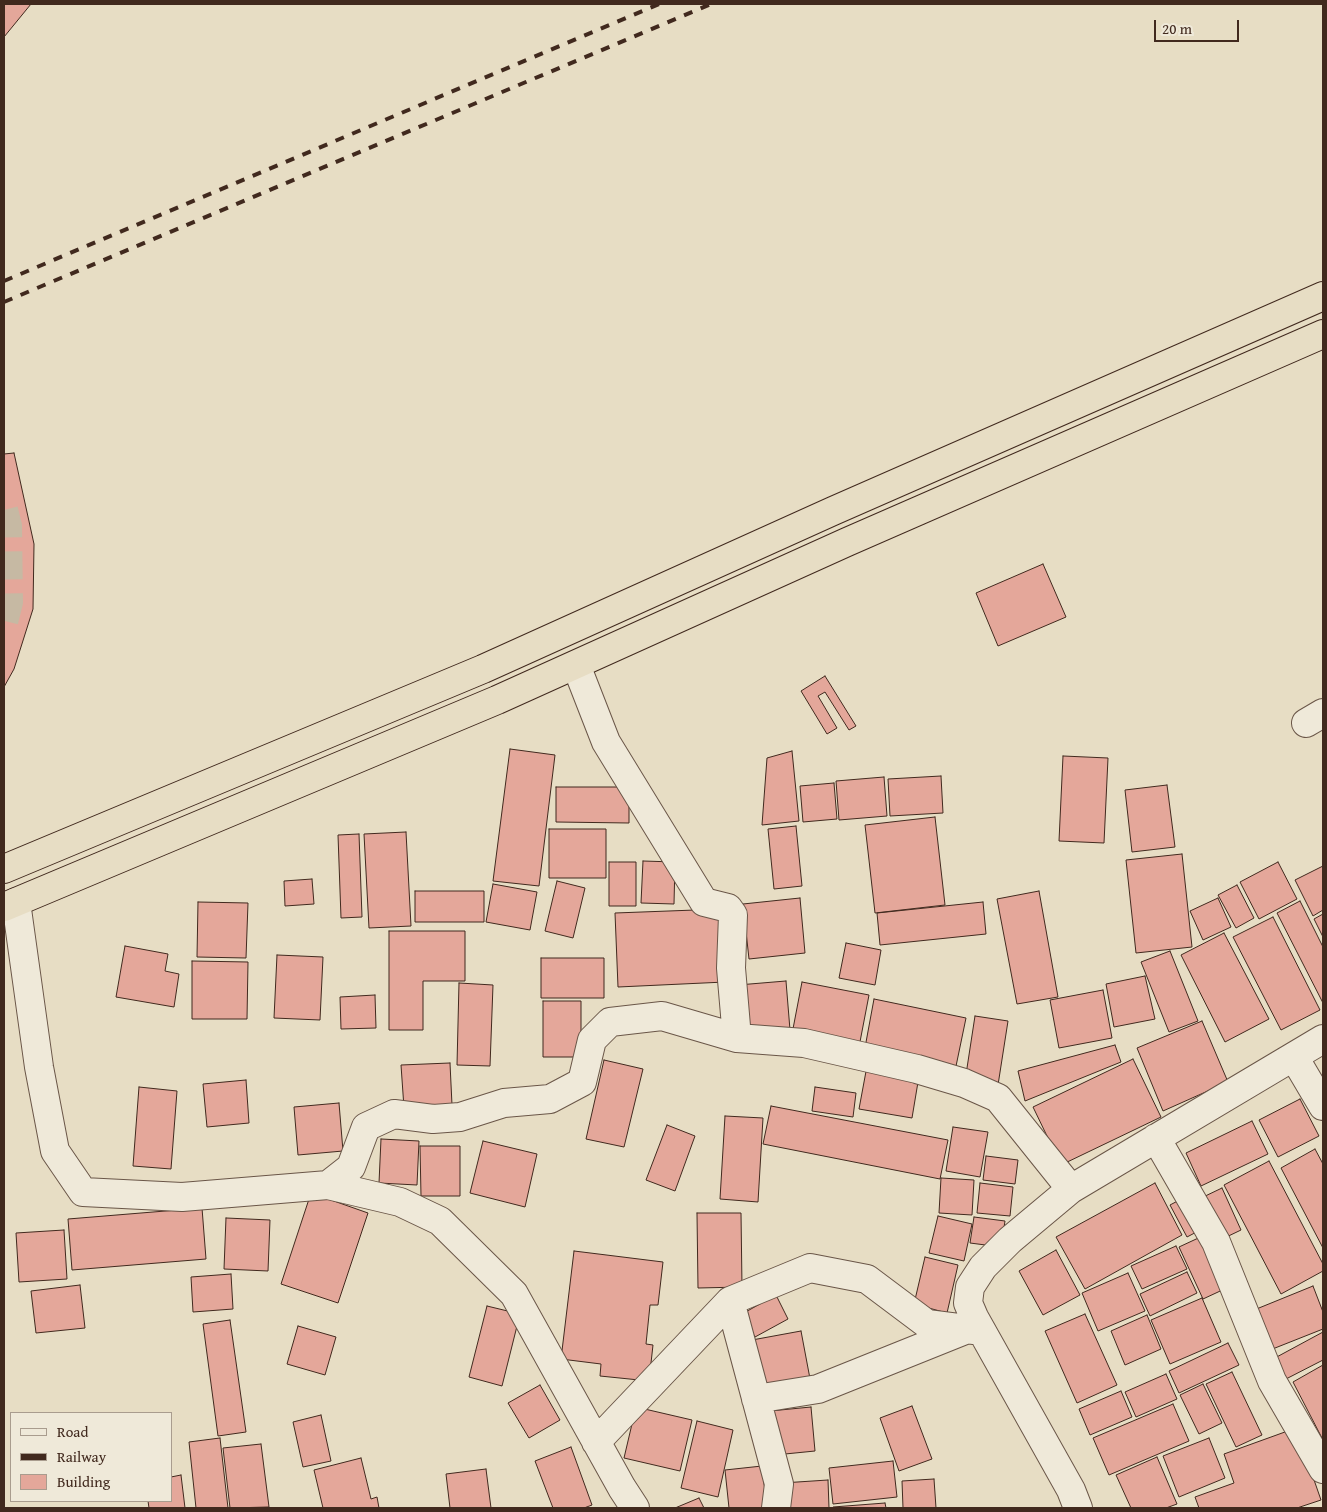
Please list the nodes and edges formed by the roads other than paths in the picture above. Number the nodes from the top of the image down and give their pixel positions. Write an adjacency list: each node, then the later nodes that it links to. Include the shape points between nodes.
1 (1323, 296): 4 (highway, via 483,669)
2 (1323, 334): 3 (highway, via 865,534)
3 (576, 665): 5 (highway); 6 (street, via 606,742 704,902 728,908 733,915 731,968)
4 (4, 869)
5 (10, 904): 11 (street, via 55,1151 83,1192 182,1197)
6 (737, 1038): 11 (street, via 662,1016 610,1022 592,1040 582,1082 550,1098 504,1103 460,1117 433,1119 394,1114 366,1127 351,1167); 12 (street, via 804,1043 917,1069 964,1083 998,1098)
7 (1323, 1039): 8 (street)
8 (1294, 1057): 9 (street); 10 (street)
9 (1323, 1106)
10 (1156, 1138): 12 (street); 17 (street, via 1216,1242 1272,1381)
11 (328, 1186): 16 (street, via 400,1202 440,1221 514,1294)
12 (1071, 1189): 14 (street, via 983,1267 970,1287 968,1302 974,1317)
13 (730, 1301): 14 (street, via 810,1268 867,1279 927,1324); 15 (street); 16 (street)
14 (974, 1330): 15 (street, via 818,1389); 20 (street, via 1072,1490)
15 (756, 1399): 19 (street, via 778,1484)
16 (596, 1442): 18 (street)
17 (1323, 1468)
18 (635, 1508)
19 (776, 1508)
20 (1078, 1508)

